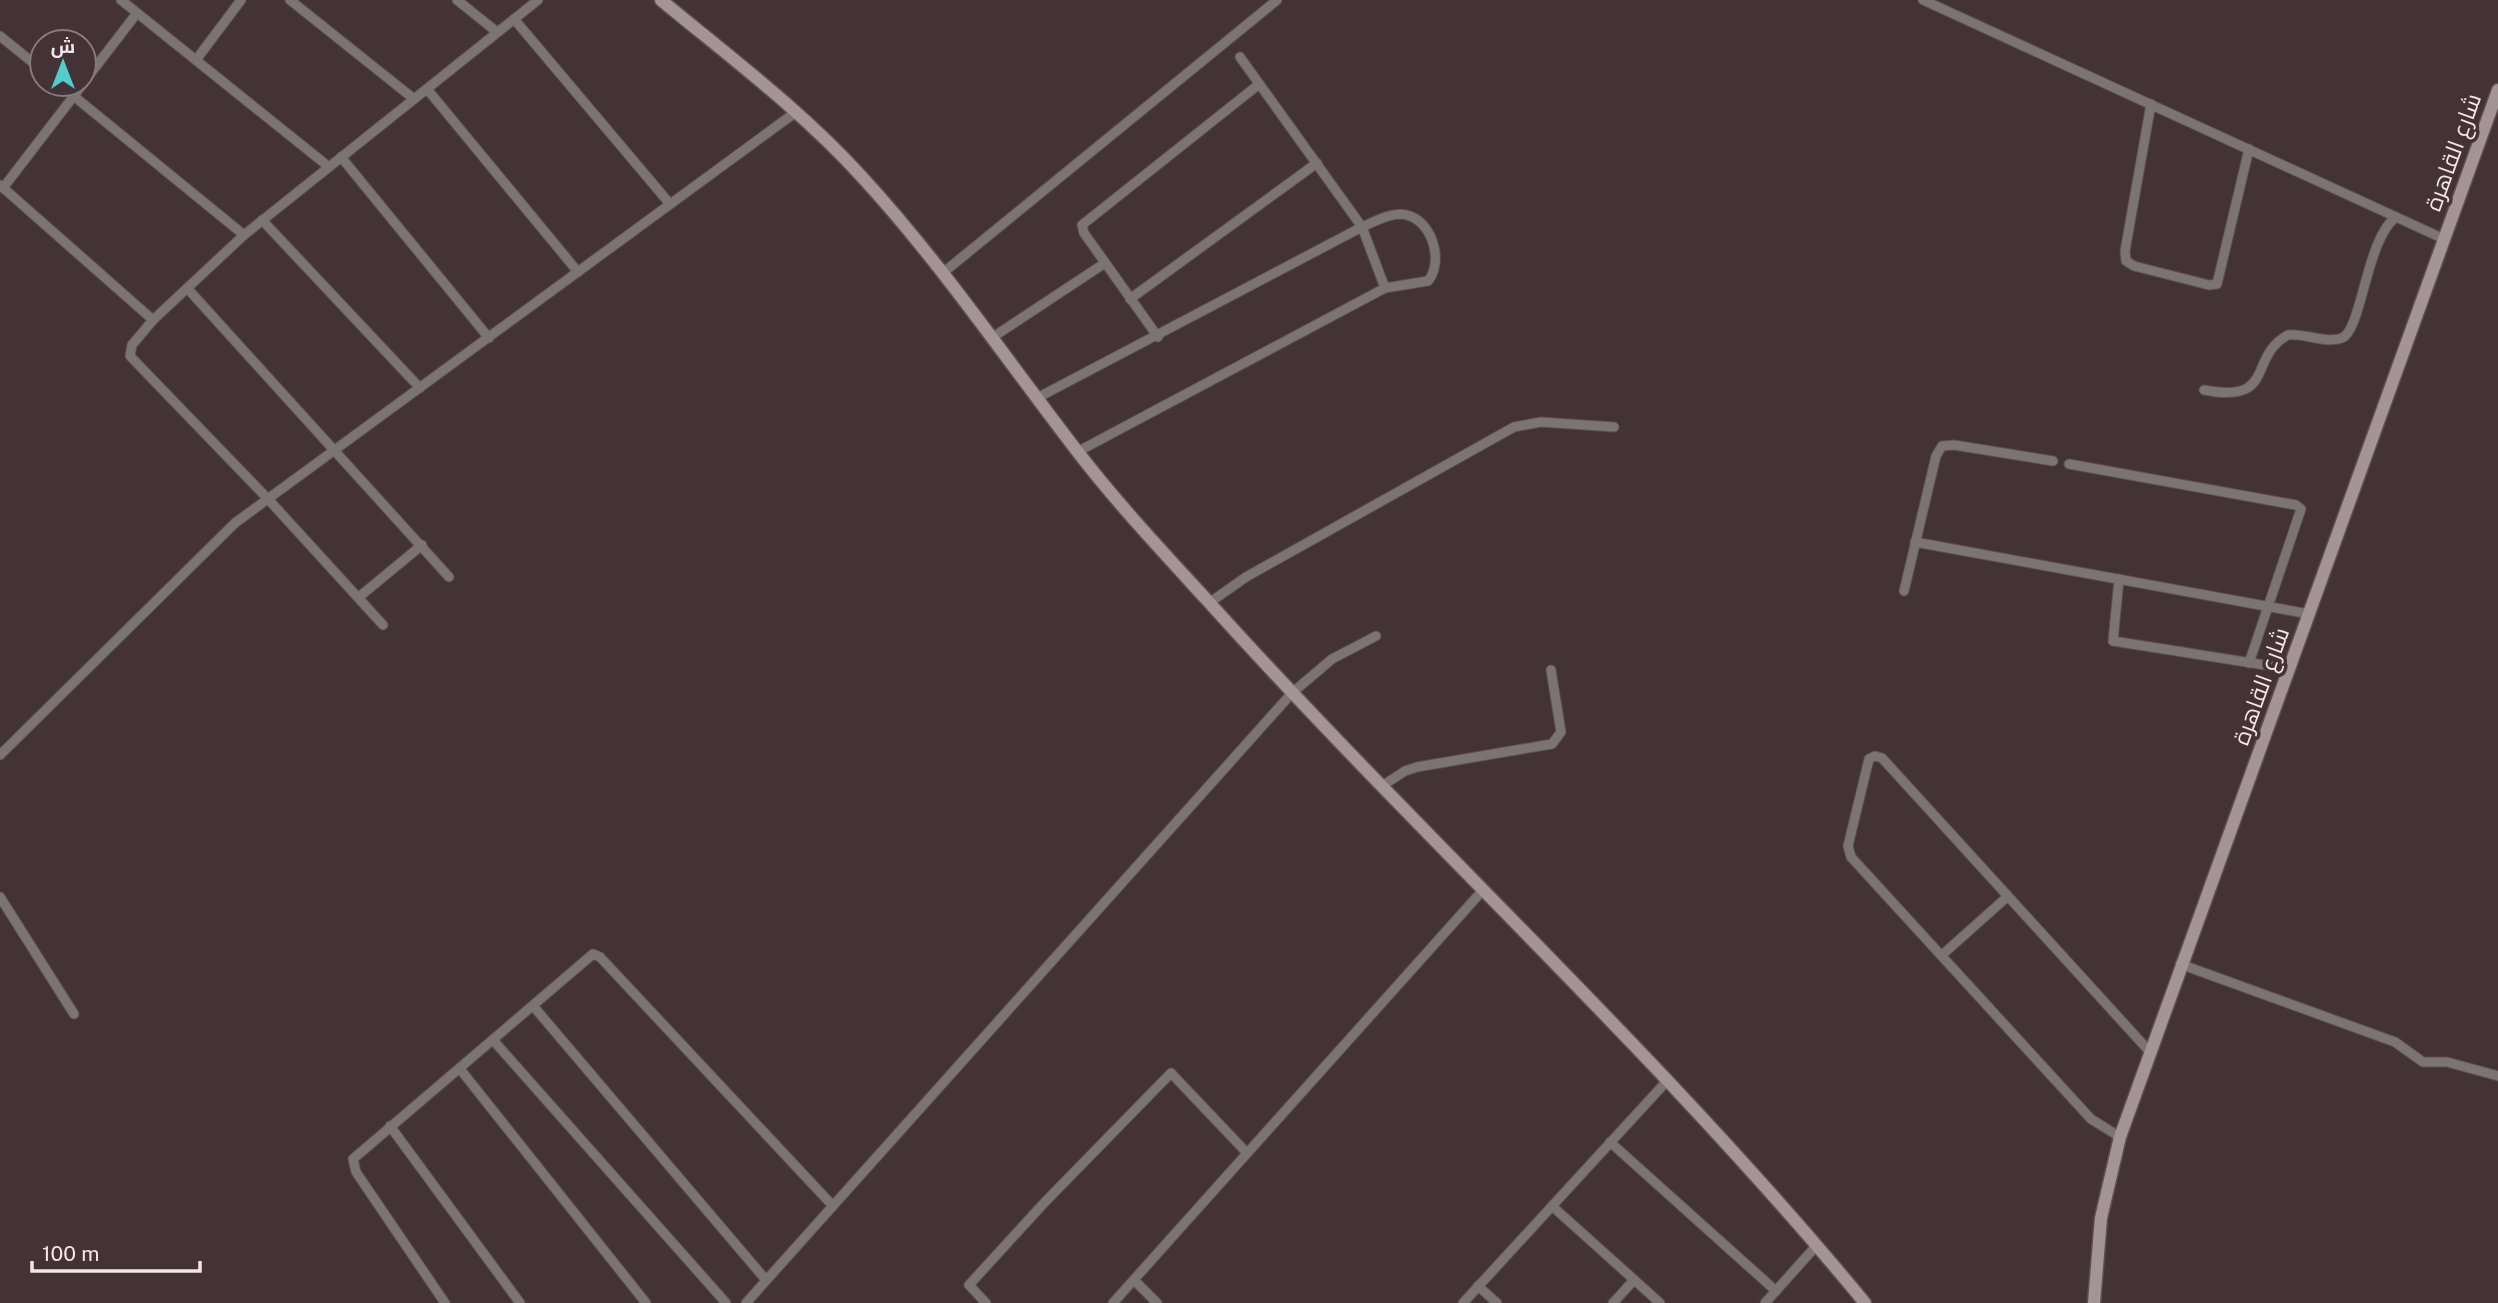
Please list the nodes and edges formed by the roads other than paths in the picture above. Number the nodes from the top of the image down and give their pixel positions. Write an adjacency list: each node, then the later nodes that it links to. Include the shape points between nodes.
1 (121, 0): 9 (street)
2 (241, 0): 15 (street)
3 (289, 0): 22 (street)
4 (457, 0): 11 (street)
5 (538, 0): 10 (street)
6 (661, 0): 24 (main road)
7 (1277, 0): 38 (street)
8 (1923, 0): 23 (street)
9 (137, 13): 15 (street); 16 (street)
10 (514, 19): 11 (street); 30 (street)
11 (497, 32): 18 (street)
12 (0, 36): 14 (street)
13 (1240, 57): 17 (street)
14 (28, 59)
15 (196, 60): 28 (street)
16 (98, 64)
17 (1258, 85): 27 (street); 36 (street, via 1082,225)
18 (427, 89): 22 (street); 37 (street)
19 (2498, 90): 35 (main road, شارع القاهرة)
20 (72, 98): 29 (street)
21 (76, 98): 34 (street)
22 (414, 99): 26 (street)
23 (2151, 104): 25 (street); 25 (street, via 2125,251 2126,261 2134,266 2217,285)
24 (796, 112): 30 (street); 38 (main road, via 860,174)
25 (2249, 149): 31 (street)
26 (341, 157): 28 (street); 45 (street)
27 (1317, 163): 33 (street); 41 (street)
28 (329, 167): 32 (street)
29 (1, 186): 42 (street)
30 (670, 204): 37 (street)
31 (2396, 217): 35 (street); 47 (street, via 2383,232 2360,293 2357,319 2347,335 2335,339 2288,335 2276,344 2249,386 2233,394)
32 (262, 220): 34 (street); 46 (street)
33 (1362, 227): 40 (street); 40 (street, via 1393,215 1410,216 1423,226 1437,254 1436,271 1428,281); 44 (street)
34 (244, 235): 39 (street)
35 (2444, 239): 63 (main road, شارع القاهرة)
36 (1105, 263): 41 (street); 43 (street)
37 (578, 272): 45 (street)
38 (944, 272): 43 (main road)
39 (187, 288): 42 (street); 50 (street)
40 (1385, 288): 51 (street)
41 (1130, 299): 44 (street)
42 (153, 320): 54 (street, via 132,345 130,356)
43 (993, 337): 48 (main road)
44 (1158, 337): 48 (street)
45 (489, 338): 46 (street)
46 (420, 388): 50 (street)
47 (2204, 390)
48 (1037, 398): 51 (main road)
49 (1614, 427): 61 (street, via 1541,422 1514,427 1304,544)
50 (335, 450): 54 (street); 56 (street)
51 (1077, 452): 61 (main road)
52 (2053, 461): 55 (street, via 1954,444 1942,446)
53 (2069, 464): 62 (street, via 2299,507 2301,515)
54 (268, 499): 60 (street); 70 (street, via 230,527)
55 (1915, 542): 58 (street); 59 (street)
56 (422, 545): 57 (street); 60 (street)
57 (449, 576)
58 (2119, 579): 62 (street); 66 (street, via 2113,641)
59 (1904, 591)
60 (359, 597): 64 (street)
61 (1209, 603): 69 (main road)
62 (2269, 607): 63 (street); 66 (street)
63 (2309, 614): 67 (main road, شارع القاهرة)
64 (383, 625)
65 (1376, 636): 69 (street, via 1332,659)
66 (2249, 663): 67 (street)
67 (2290, 669): 76 (main road, شارع القاهرة)
68 (1551, 670): 71 (street, via 1561,732 1552,744 1417,767)
69 (1292, 693): 71 (main road); 88 (street)
70 (0, 755)
71 (1382, 786): 72 (main road)
72 (1483, 890): 83 (main road); 87 (street)
73 (0, 897): 78 (street)
74 (2007, 897): 75 (street); 75 (street, via 1882,758 1869,759 1849,852); 80 (street)
75 (1942, 955): 85 (street, via 2091,1119)
76 (2180, 964): 80 (main road, شارع القاهرة); 82 (street, via 2395,1041 2423,1062 2447,1062)
77 (534, 1007): 79 (street); 88 (street, via 593,954 600,957); 91 (street)
78 (74, 1014)
79 (494, 1040): 81 (street); 99 (street)
80 (2150, 1052): 85 (main road, شارع القاهرة)
81 (460, 1069): 84 (street); 98 (street)
82 (2498, 1076)
83 (1666, 1082): 86 (street); 90 (main road)
84 (390, 1126): 96 (street, via 354,1156 352,1163); 97 (street)
85 (2120, 1137): 110 (main road, شارع القاهرة, via 2101,1218)
86 (1610, 1142): 89 (street); 95 (street)
87 (1247, 1153): 92 (street); 101 (street, via 1171,1073 969,1285)
88 (832, 1206): 91 (street)
89 (1552, 1206): 93 (street); 94 (street)
90 (1817, 1245): 95 (street); 109 (main road)
91 (766, 1280): 100 (street)
92 (1134, 1280): 102 (street); 103 (street)
93 (1634, 1280): 106 (street); 107 (street)
94 (1478, 1286): 104 (street); 105 (street)
95 (1776, 1291): 108 (street)
96 (445, 1303)
97 (520, 1303)
98 (646, 1303)
99 (726, 1303)
100 (746, 1303)
101 (986, 1303)
102 (1114, 1303)
103 (1157, 1303)
104 (1463, 1303)
105 (1496, 1303)
106 (1613, 1303)
107 (1660, 1303)
108 (1765, 1303)
109 (1865, 1303)
110 (2095, 1303)

